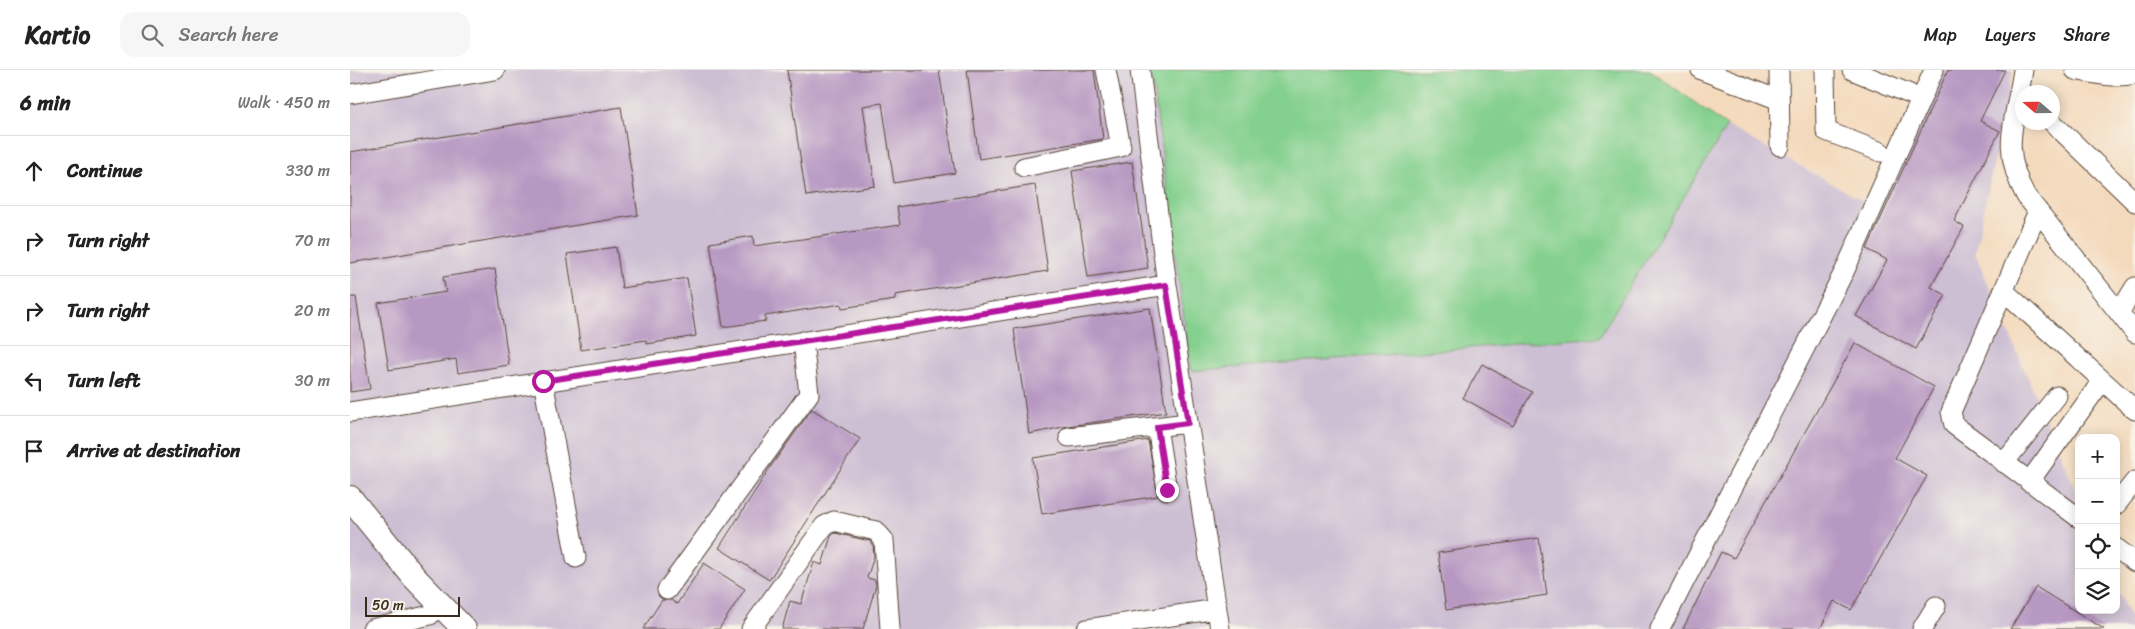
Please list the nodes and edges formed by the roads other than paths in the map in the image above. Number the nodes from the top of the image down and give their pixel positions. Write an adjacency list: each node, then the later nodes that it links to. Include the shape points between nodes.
1 (495, 70): 13 (street)
2 (1106, 70): 20 (street, via 1121,147)
3 (1140, 70): 23 (street)
4 (1701, 70): 15 (street)
5 (1779, 70): 15 (street)
6 (1825, 70): 19 (street, via 1826,132)
7 (1852, 70): 14 (street)
8 (1934, 70): 60 (street, via 1845,270)
9 (2023, 70): 12 (street)
10 (2075, 70): 11 (street, via 2104,76)
11 (2135, 74)
12 (2022, 85)
13 (350, 94)
14 (1910, 94)
15 (1779, 100): 18 (street)
16 (2015, 109): 22 (street, via 2010,142 2014,168 2018,181)
17 (2060, 130): 21 (street)
18 (1780, 146)
19 (1881, 152)
20 (1024, 167)
21 (2135, 202)
22 (2038, 211): 25 (street); 26 (street)
23 (1166, 285): 28 (street); 34 (street)
24 (2135, 287): 26 (street)
25 (2004, 291): 30 (street); 37 (street, via 1951,412 1954,424)
26 (2120, 314): 27 (street)
27 (2135, 333)
28 (803, 341): 29 (street); 48 (street, via 809,394)
29 (543, 381): 33 (street); 46 (street)
30 (2102, 381): 32 (street); 39 (street)
31 (2057, 396): 37 (street)
32 (2135, 410)
33 (350, 412)
34 (1188, 423): 35 (street); 50 (street)
35 (1157, 427): 36 (street); 40 (street)
36 (1069, 436)
37 (2004, 463): 39 (street)
38 (2135, 481): 42 (street)
39 (2029, 482): 43 (street)
40 (1167, 490)
41 (350, 498): 55 (main road, via 414,577)
42 (2120, 500)
43 (2075, 515)
44 (350, 525): 51 (main road)
45 (2120, 551): 47 (street)
46 (576, 558)
47 (2135, 562)
48 (667, 590)
49 (1936, 606): 61 (street)
50 (1217, 609): 52 (street); 59 (street)
51 (437, 622): 54 (street)
52 (1166, 623): 53 (street)
53 (1135, 625): 58 (street)
54 (372, 629)
55 (464, 629)
56 (751, 629): 57 (street, via 824,526 834,521 876,531 884,540)
57 (890, 629)
58 (1087, 629)
59 (1220, 629)
60 (1660, 629)
61 (1922, 629)

